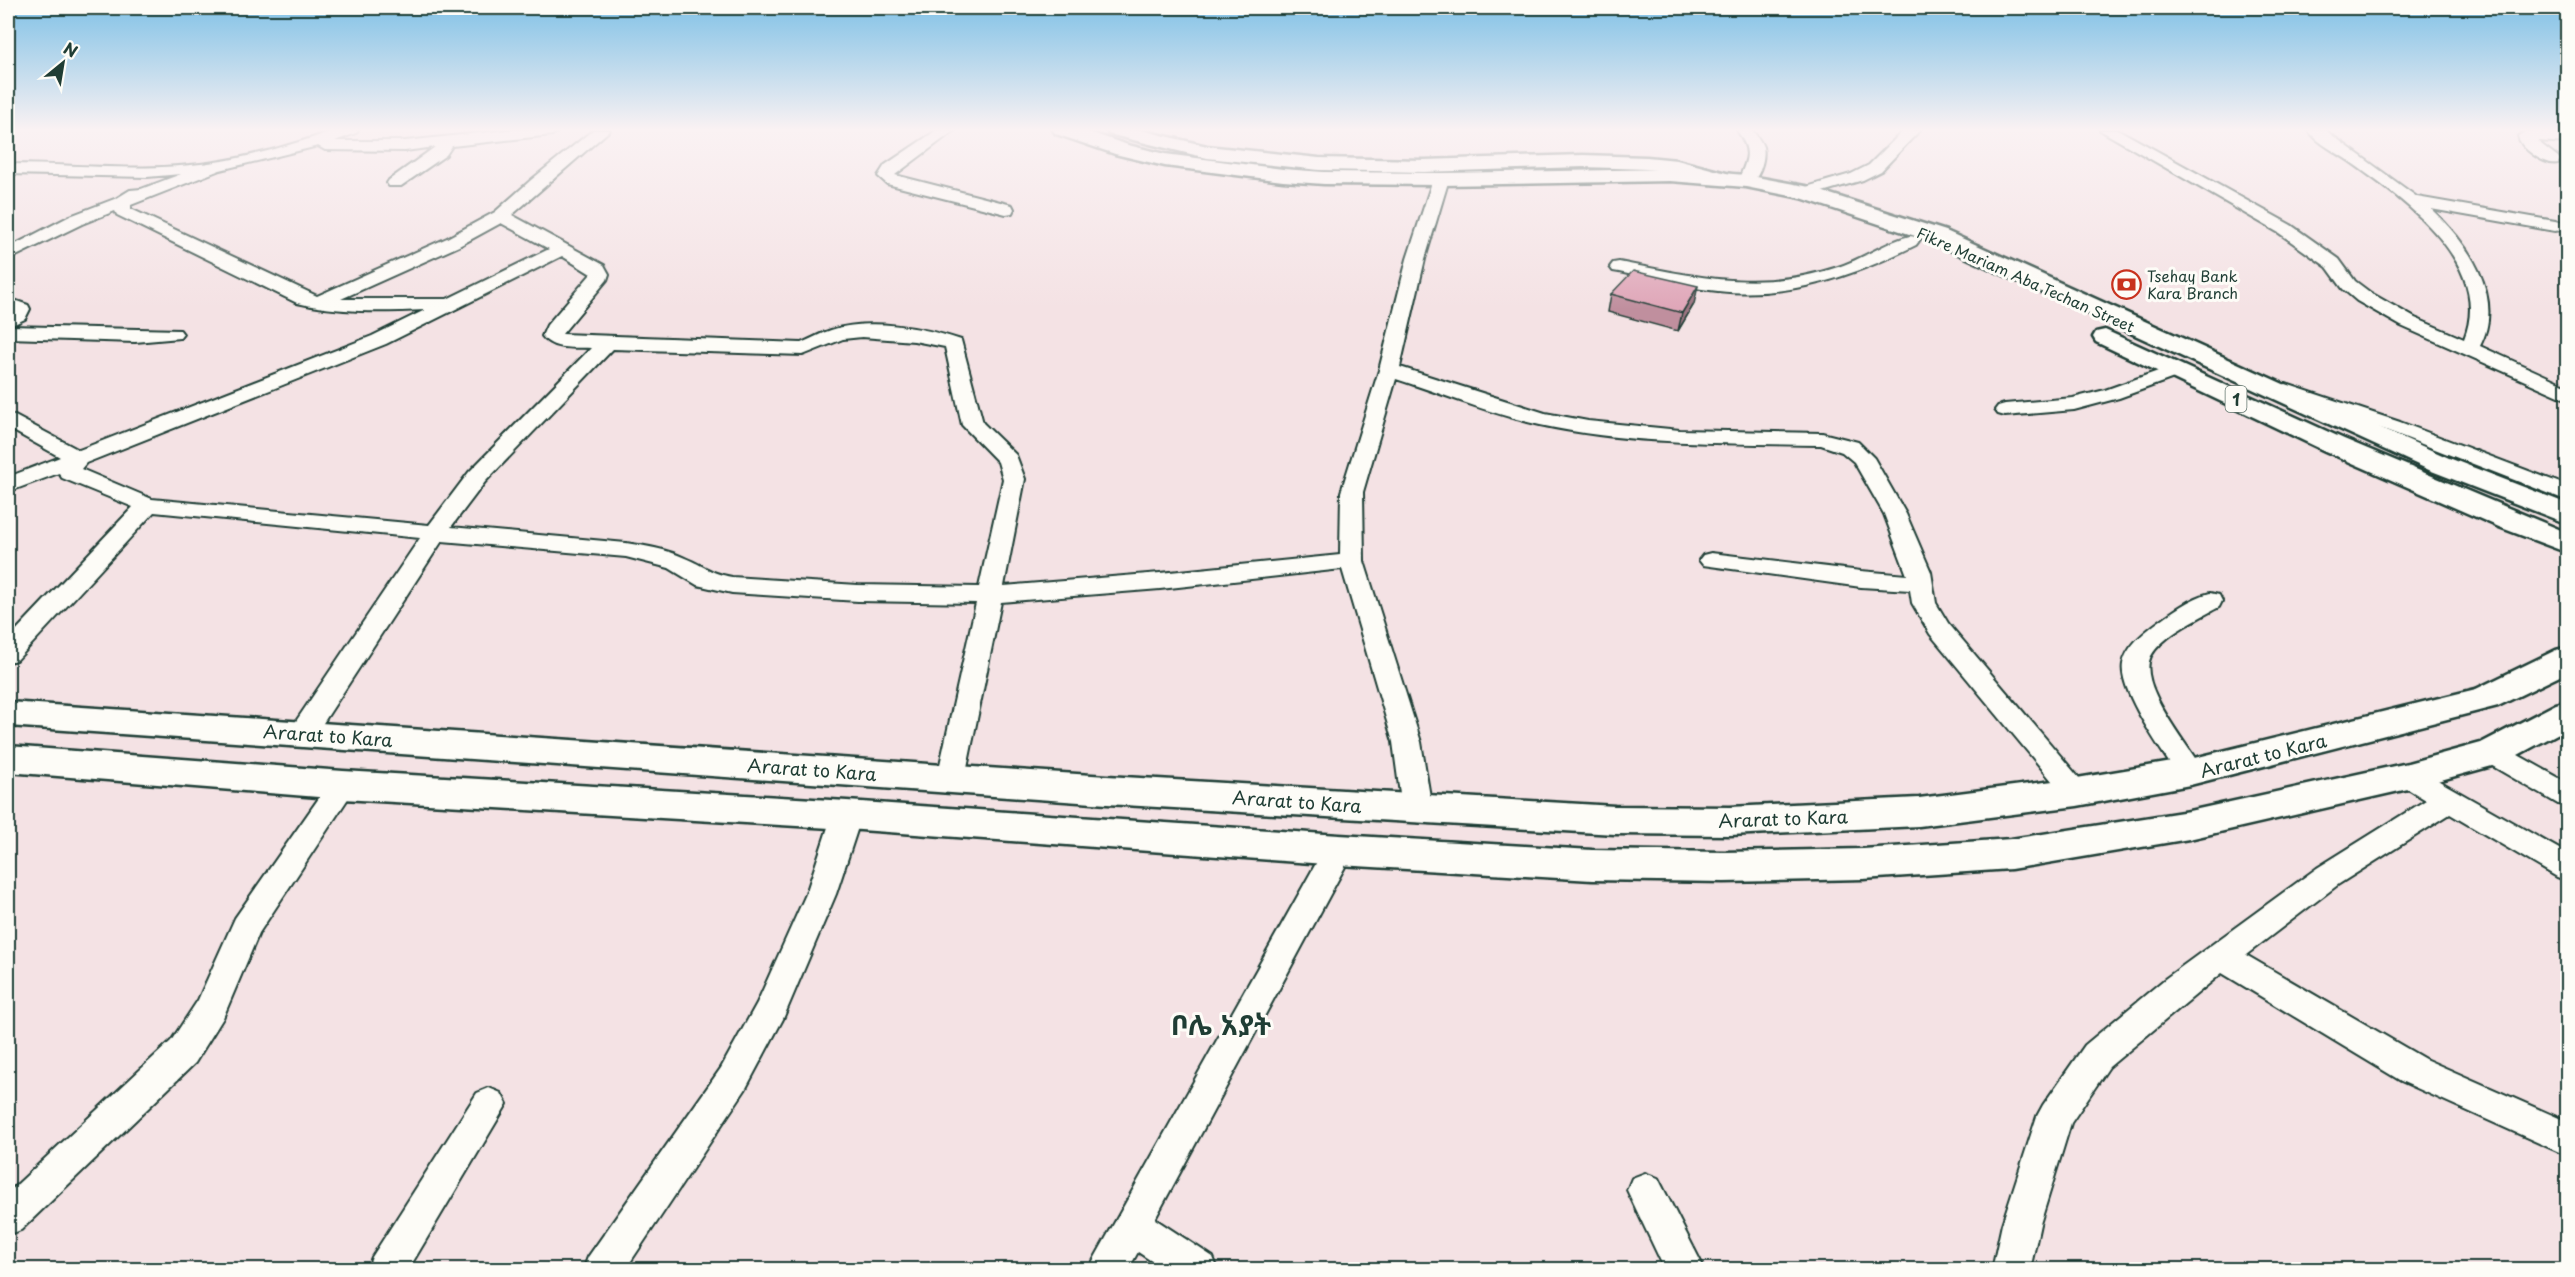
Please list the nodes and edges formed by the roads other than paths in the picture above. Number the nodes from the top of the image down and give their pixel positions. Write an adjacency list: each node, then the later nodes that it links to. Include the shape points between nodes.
1 (140, 190): 12 (street)
2 (155, 190): 12 (street)
3 (530, 190): 14 (street)
4 (927, 190): 13 (street)
5 (1438, 190): 29 (street)
6 (1791, 190): 10 (main road, Fikre Mariam Aba Techan Street)
7 (1813, 190): 10 (street)
8 (2214, 190): 28 (street, via 2285,229 2333,263 2364,297 2408,322)
9 (2396, 190): 11 (street)
10 (1804, 192): 15 (main road, Fikre Mariam Aba Techan Street)
11 (2412, 201): 16 (street); 28 (street, via 2463,256 2475,280 2480,318)
12 (123, 202): 19 (street); 21 (street, via 123,211)
13 (1006, 209)
14 (501, 216): 18 (street); 21 (street)
15 (1885, 220): 17 (main road, Fikre Mariam Aba Techan Street); 31 (main road, Fikre Mariam Aba Techan Street / 1, via 1938,236)
16 (2555, 226)
17 (1910, 241): 20 (street, via 1860,265 1764,287 1702,284); 30 (main road, Fikre Mariam Aba Techan Street / 1)
18 (563, 249): 23 (street); 27 (street, via 600,274 552,336 559,341)
19 (8, 255)
20 (1619, 267)
21 (318, 303): 23 (street)
22 (8, 304): 24 (street, via 21,309)
23 (453, 304): 35 (street, via 379,340)
24 (8, 321)
25 (8, 332): 26 (street)
26 (173, 334)
27 (609, 341): 40 (street, via 477,477); 45 (street, via 803,349 839,334 868,332 941,338 954,344 973,425 1008,460 1014,479)
28 (2469, 348): 32 (street)
29 (1389, 370): 43 (street, via 1352,492); 44 (street, via 1541,418 1588,427 1680,436 1822,438 1850,447 1863,458 1895,514)
30 (2175, 371): 33 (street, via 2074,404); 41 (main road, Fikre Mariam Aba Techan Street / 1)
31 (2252, 380): 37 (street, via 2333,404); 39 (main road, Fikre Mariam Aba Techan Street / 1, via 2439,464)
32 (2568, 394)
33 (2005, 410)
34 (8, 420): 35 (street)
35 (78, 458): 36 (street); 38 (street, via 69,465 70,473)
36 (8, 485)
37 (2568, 494)
38 (148, 505): 40 (street); 47 (street)
39 (2568, 515)
40 (435, 533): 45 (street, via 654,555 706,580 732,585 858,593); 51 (street)
41 (2568, 544)
42 (1711, 560): 44 (street)
43 (1352, 561): 45 (street); 62 (street, via 1407,742)
44 (1920, 583): 58 (street, via 1924,603 1939,628)
45 (988, 595): 56 (street)
46 (2210, 601): 54 (street, via 2156,636 2135,666 2142,693)
47 (8, 654)
48 (2568, 658): 54 (main road, Ararat to Kara, via 2486,698)
49 (2568, 713): 52 (main road)
50 (8, 714): 51 (main road, Ararat to Kara)
51 (302, 733): 56 (main road, Ararat to Kara)
52 (2492, 753): 55 (main road); 59 (street)
53 (8, 759): 57 (main road)
54 (2190, 772): 58 (main road, Ararat to Kara)
55 (2408, 776): 61 (street); 65 (main road, via 2155,830 2011,854 1863,864 1724,867 1603,865)
56 (951, 778): 60 (main road, Ararat to Kara)
57 (343, 785): 63 (main road); 71 (street, via 246,927 212,1008 183,1052)
58 (2077, 792): 62 (main road, Ararat to Kara, via 1919,812 1730,821 1615,820)
59 (2568, 796)
60 (1260, 798): 62 (main road, Ararat to Kara); 64 (main road)
61 (2449, 800): 66 (street); 67 (street, via 2328,876)
62 (1417, 809)
63 (847, 815): 64 (main road); 74 (street, via 821,894 766,1019 733,1079)
64 (1258, 845): 65 (main road)
65 (1339, 850): 72 (street)
66 (2568, 869)
67 (2220, 956): 69 (street, via 2413,1070); 78 (street, via 2097,1056 2055,1116 2021,1224)
68 (489, 1104): 73 (street)
69 (2568, 1140)
70 (1645, 1190): 77 (street)
71 (8, 1217)
72 (1132, 1226): 75 (street); 76 (street)
73 (386, 1269)
74 (602, 1269)
75 (1107, 1269)
76 (1198, 1269)
77 (1686, 1269)
78 (2012, 1269)

